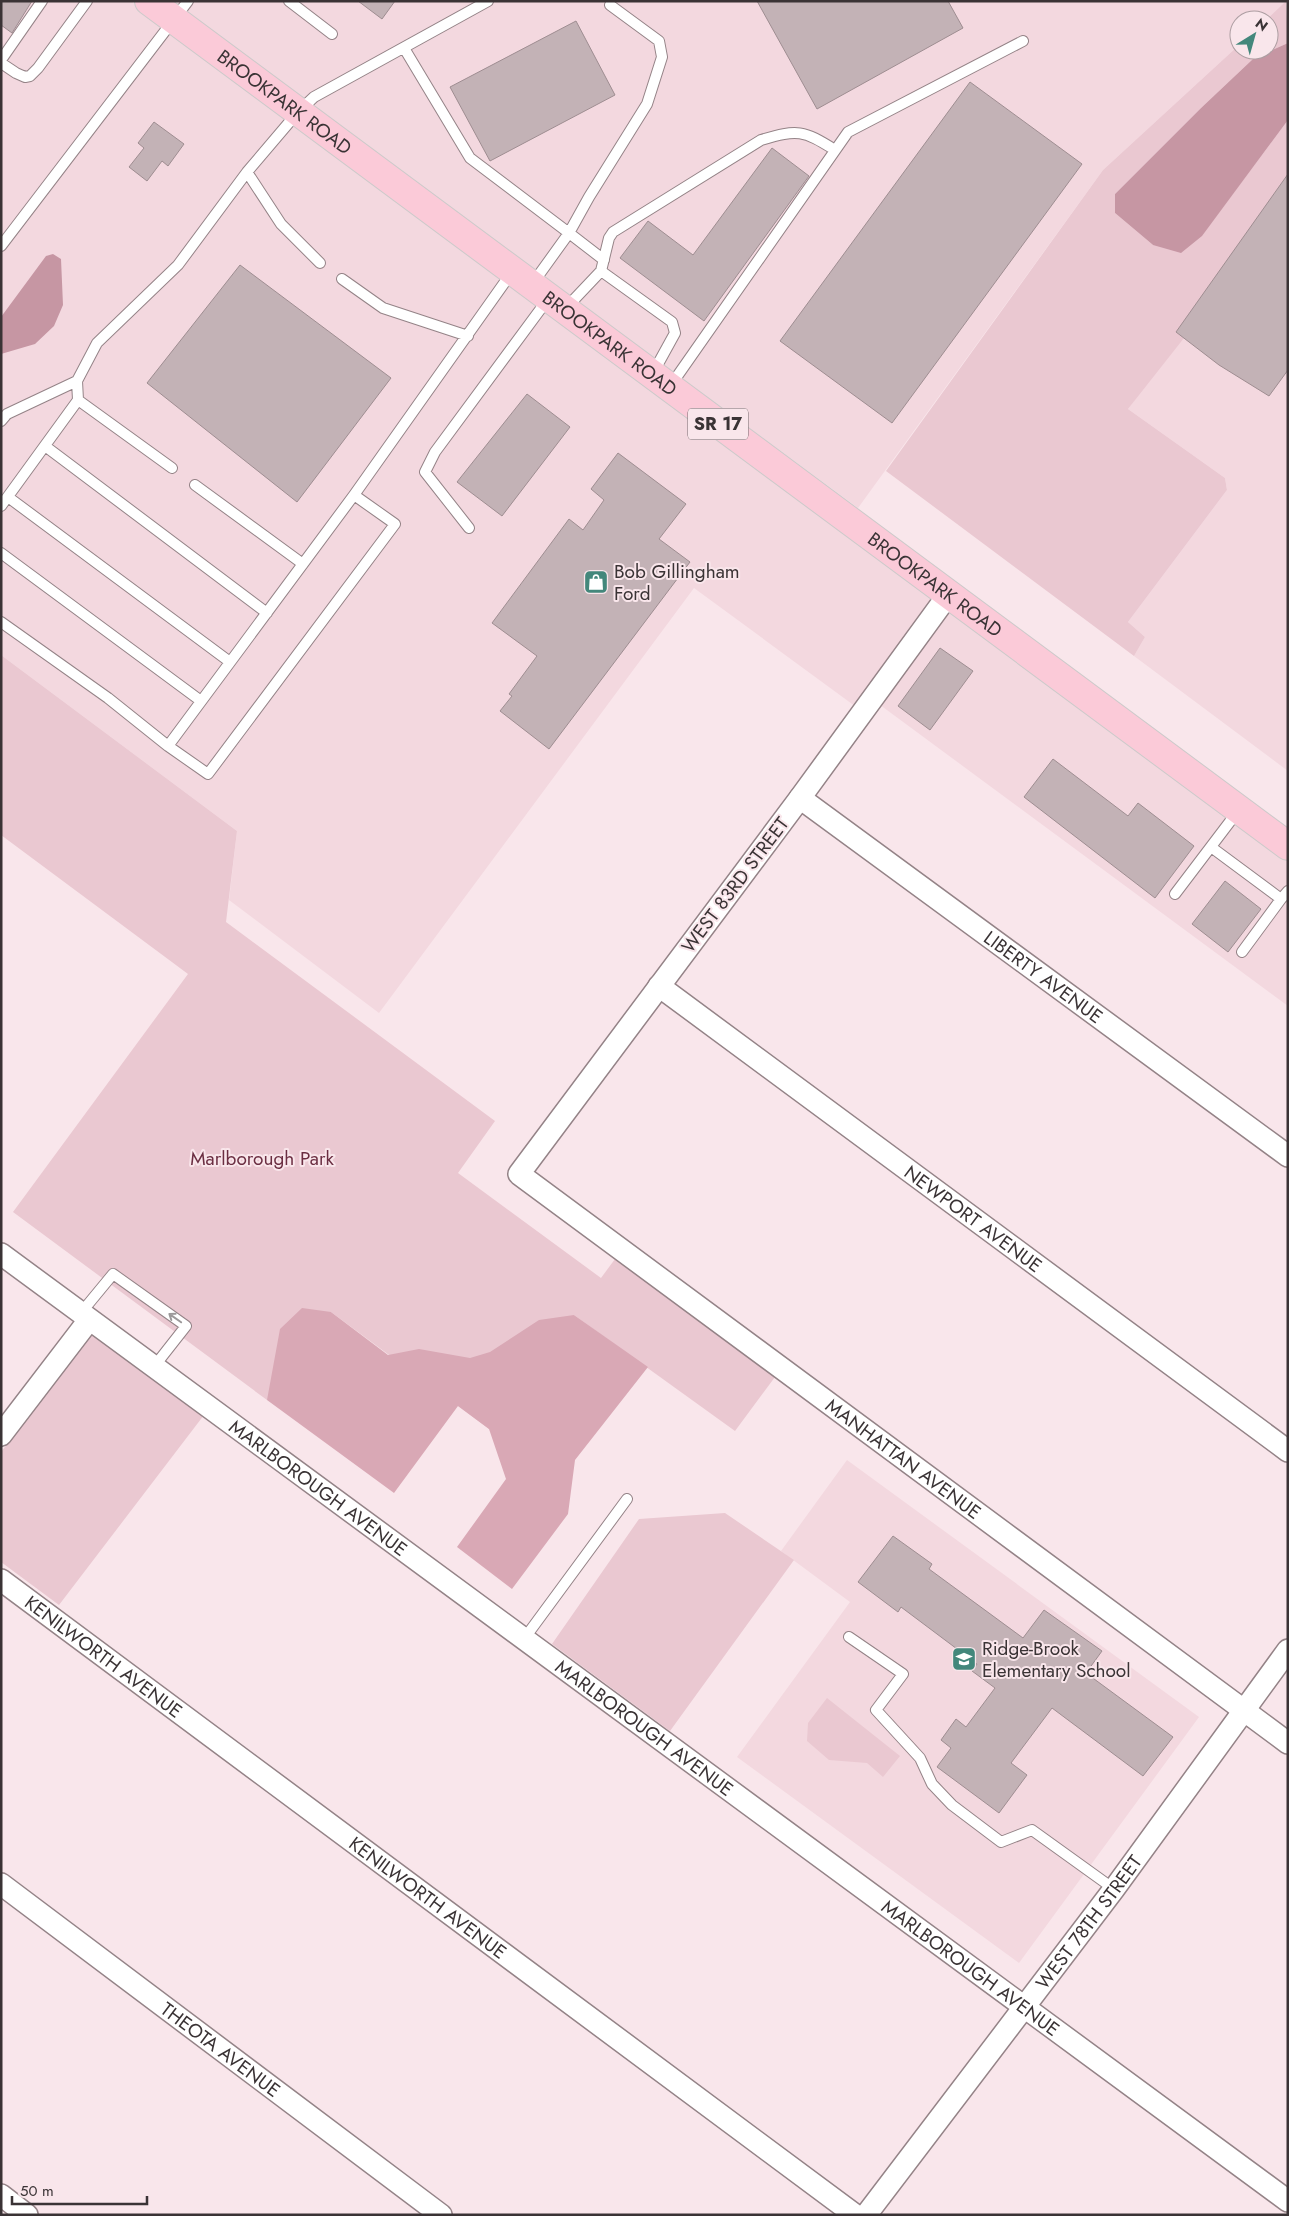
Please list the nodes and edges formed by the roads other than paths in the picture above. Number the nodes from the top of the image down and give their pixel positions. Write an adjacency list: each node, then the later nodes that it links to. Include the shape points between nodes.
1 (42, 1): 11 (lane)
2 (87, 1): 11 (lane, via 30,76 16,73)
3 (148, 1): 7 (main road, BROOKPARK ROAD / SR 17)
4 (289, 1): 8 (lane)
5 (488, 1): 10 (lane)
6 (610, 5): 15 (lane, via 659,41 662,57 648,104 588,197)
7 (181, 11): 12 (main road, BROOKPARK ROAD / SR 17); 16 (lane)
8 (332, 34)
9 (1023, 41): 13 (lane, via 848,132)
10 (404, 48): 12 (lane, via 314,97); 15 (lane, via 470,158)
11 (1, 62)
12 (298, 112): 14 (lane); 21 (main road, BROOKPARK ROAD / SR 17)
13 (835, 150): 17 (lane, via 815,137 799,132 786,132 761,140 613,232); 24 (lane)
14 (247, 172): 18 (lane, via 281,224); 23 (lane, via 178,265 97,343)
15 (569, 233): 17 (lane); 21 (lane)
16 (1, 246)
17 (604, 260): 19 (lane)
18 (320, 263)
19 (601, 271): 21 (lane); 24 (lane, via 672,322 675,333)
20 (342, 279): 22 (lane, via 383,308)
21 (539, 291): 22 (lane); 24 (main road, BROOKPARK ROAD / SR 17); 33 (lane, via 425,472)
22 (468, 336): 31 (lane)
23 (77, 381): 25 (lane); 26 (lane, via 7,414)
24 (660, 381): 36 (main road, BROOKPARK ROAD / SR 17)
25 (78, 400): 27 (lane); 28 (lane)
26 (1, 421)
27 (45, 446): 30 (lane); 37 (lane)
28 (172, 468)
29 (195, 485): 35 (lane)
30 (8, 496): 32 (lane); 39 (lane)
31 (354, 496): 35 (lane); 41 (lane, via 395,524 366,564 208,774)
32 (1, 506)
33 (469, 528)
34 (1, 553): 40 (lane)
35 (303, 564): 37 (lane)
36 (948, 595): 42 (street, WEST 83RD STREET); 43 (main road, BROOKPARK ROAD / SR 17)
37 (267, 613): 39 (lane)
38 (1, 622): 41 (lane, via 108,698)
39 (230, 662): 40 (lane)
40 (201, 701): 41 (lane)
41 (168, 746)
42 (800, 798): 49 (street, WEST 83RD STREET); 50 (street, LIBERTY AVENUE)
43 (1238, 810): 44 (main road, BROOKPARK ROAD / SR 17); 45 (lane)
44 (1288, 846)
45 (1211, 847): 46 (lane); 47 (lane)
46 (1175, 894)
47 (1284, 895): 48 (lane)
48 (1242, 952)
49 (659, 986): 51 (street, WEST 83RD STREET); 56 (street, NEWPORT AVENUE)
50 (1288, 1156)
51 (519, 1174): 62 (street, MANHATTAN AVENUE)
52 (1, 1254): 53 (street, MARLBOROUGH AVENUE)
53 (85, 1317): 54 (street, MARLBOROUGH AVENUE); 54 (lane, one-way to 53, via 186,1326 113,1274); 55 (street)
54 (153, 1368): 60 (street, MARLBOROUGH AVENUE)
55 (1, 1435)
56 (1288, 1451)
57 (627, 1499): 60 (lane)
58 (1, 1580): 71 (street, KENILWORTH AVENUE)
59 (849, 1636): 65 (lane, via 903,1674 876,1710 920,1758 932,1784 952,1805 1001,1842 1032,1830)
60 (524, 1640): 66 (street, MARLBOROUGH AVENUE)
61 (1288, 1650): 62 (street, WEST 78TH STREET)
62 (1244, 1711): 63 (street, MANHATTAN AVENUE); 65 (street, WEST 78TH STREET)
63 (1288, 1743)
64 (1, 1884): 70 (street, THEOTA AVENUE)
65 (1114, 1889): 66 (street, WEST 78TH STREET)
66 (1024, 2006): 68 (street, MARLBOROUGH AVENUE); 72 (street, WEST 78TH STREET)
67 (1, 2196): 69 (street)
68 (1288, 2201)
69 (27, 2215)
70 (441, 2215)
71 (855, 2215)
72 (866, 2215)

